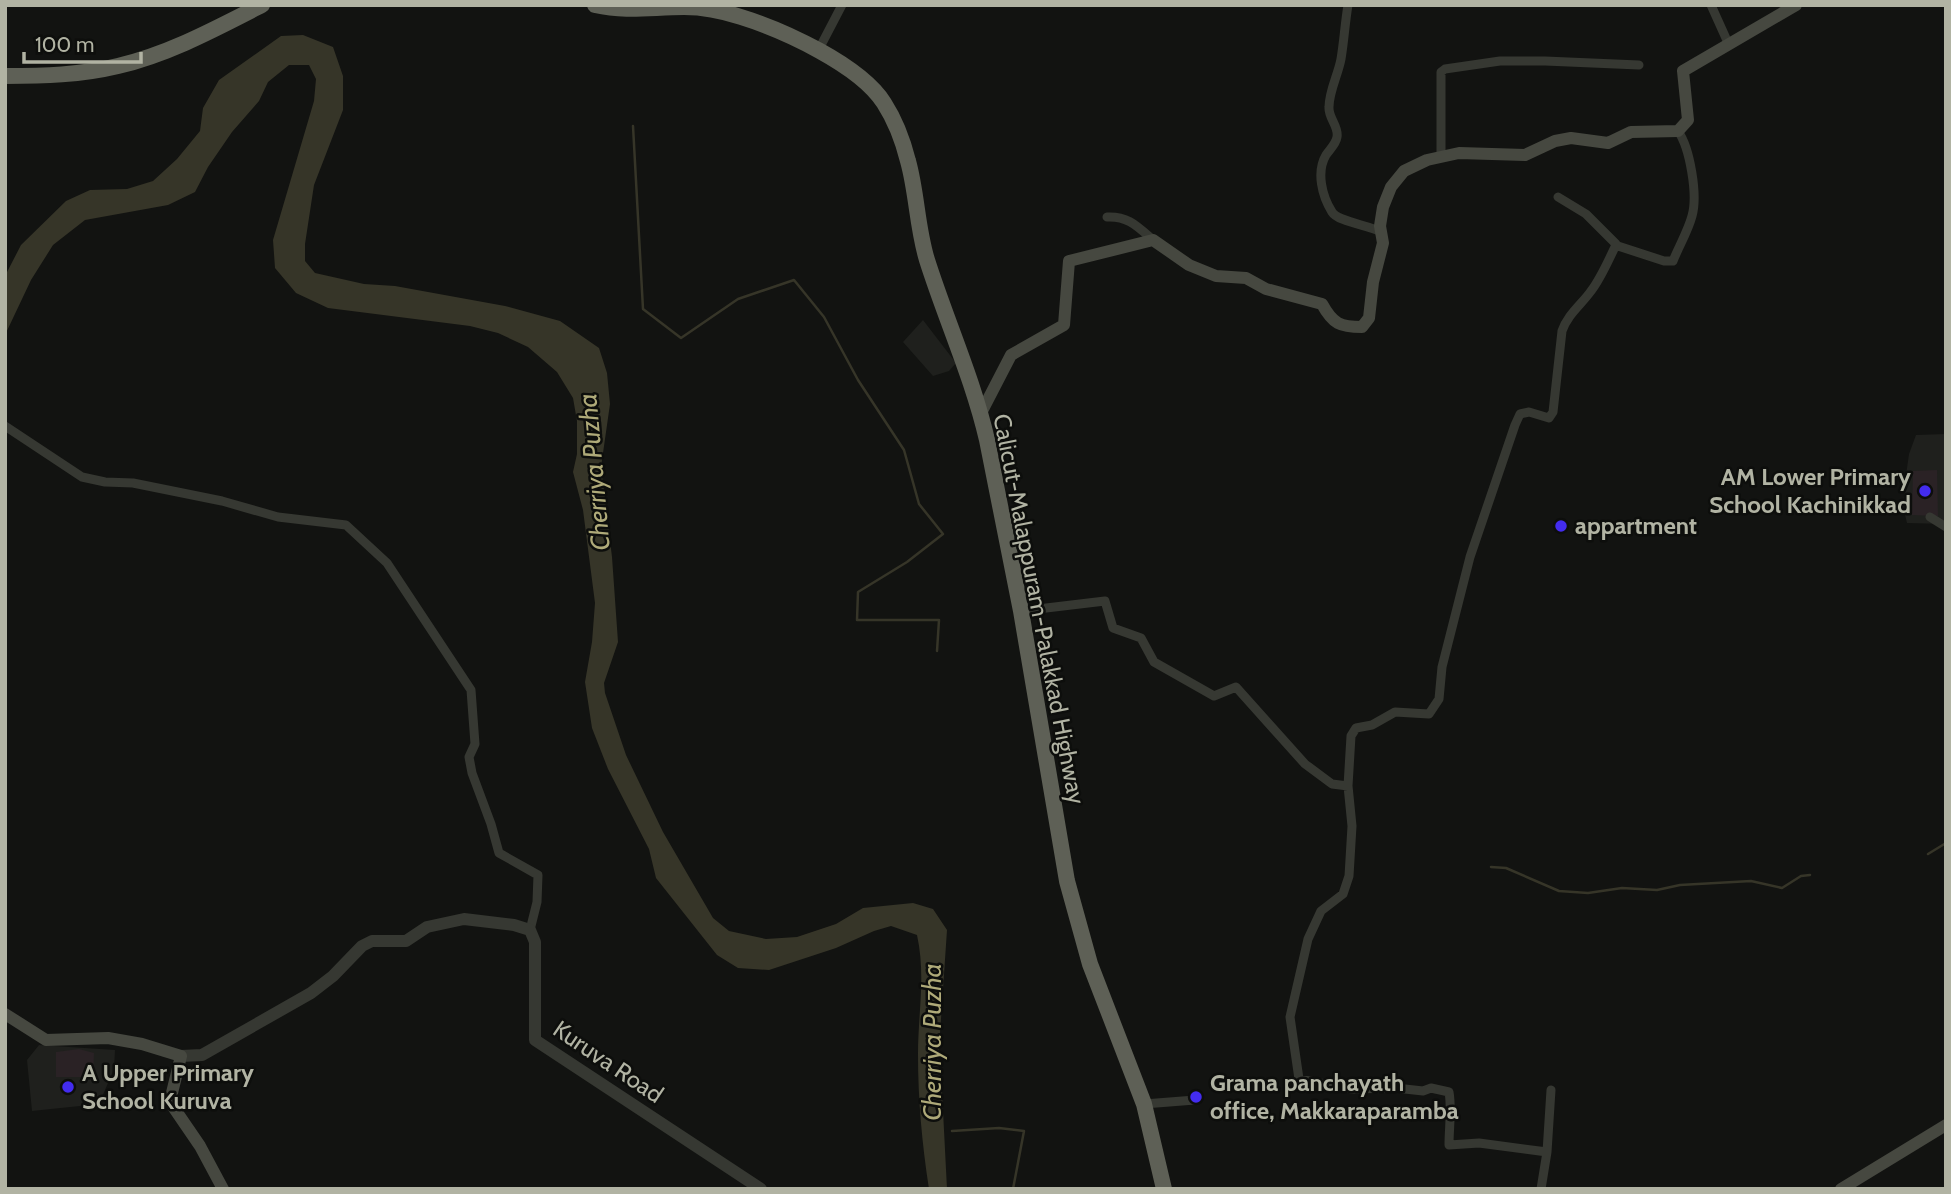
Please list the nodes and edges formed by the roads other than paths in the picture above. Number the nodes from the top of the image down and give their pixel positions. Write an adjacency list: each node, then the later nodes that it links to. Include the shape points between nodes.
1 (262, 5): 10 (highway, via 191,41 120,66)
2 (594, 5): 8 (highway, Calicut-Malappuram-Palakkad Highway, via 618,10 712,9 797,37)
3 (842, 5): 8 (street)
4 (1348, 5): 15 (street, via 1328,106 1338,135 1325,157 1320,179 1332,214)
5 (1712, 5): 7 (street)
6 (1796, 5): 7 (main road)
7 (1728, 45): 11 (main road, via 1683,71 1688,120)
8 (818, 51): 18 (highway, Calicut-Malappuram-Palakkad Highway, via 873,89 899,131 923,247)
9 (1640, 65): 12 (street, via 1500,61 1445,69 1441,72)
10 (5, 76)
11 (1678, 131): 12 (main road, via 1632,132 1608,143 1571,138 1525,155 1459,153); 17 (street, via 1685,141 1693,184 1693,214 1673,261)
12 (1441, 157): 15 (main road, via 1404,171 1391,187)
13 (1558, 197): 17 (street, via 1586,214)
14 (1107, 217): 16 (street, via 1130,220)
15 (1381, 232): 16 (main road, via 1383,243 1369,318 1363,327 1331,320 1322,304 1266,289 1246,278 1216,276 1189,265)
16 (1153, 240): 18 (main road, via 1069,261 1064,325 1011,355)
17 (1615, 247): 23 (street, via 1562,331 1553,412 1549,418 1520,414 1515,425 1470,557 1442,667 1439,699 1429,714 1395,712 1356,728 1350,736)
18 (981, 413): 22 (highway, Calicut-Malappuram-Palakkad Highway)
19 (5, 426): 24 (street, via 82,477 222,501 278,517 346,525 387,563 471,690 475,744 469,757 499,853 538,875)
20 (1930, 517): 21 (street)
21 (1946, 527)
22 (1021, 611): 23 (street, via 1105,601 1113,628 1142,638 1154,662 1214,696 1236,687 1305,764 1332,784); 29 (highway, Calicut-Malappuram-Palakkad Highway, via 1067,881 1090,964)
23 (1348, 786): 31 (street, via 1352,826 1349,876 1343,894 1321,911 1308,939 1290,1017 1300,1079 1352,1089 1449,1092 1449,1145 1479,1143)
24 (530, 930): 26 (street, via 464,919 427,927 406,941 372,941 311,993 202,1055); 33 (street, Kuruva Road, via 536,942 535,1040)
25 (5, 1014): 26 (main road, via 46,1040 108,1038)
26 (181, 1056): 32 (main road, via 174,1108)
27 (1551, 1090): 31 (street)
28 (1195, 1100): 29 (street)
29 (1144, 1104): 34 (highway, Calicut-Malappuram-Palakkad Highway)
30 (1946, 1125): 36 (main road)
31 (1546, 1152): 35 (street)
32 (223, 1189)
33 (761, 1189)
34 (1164, 1189)
35 (1541, 1189)
36 (1841, 1189)

